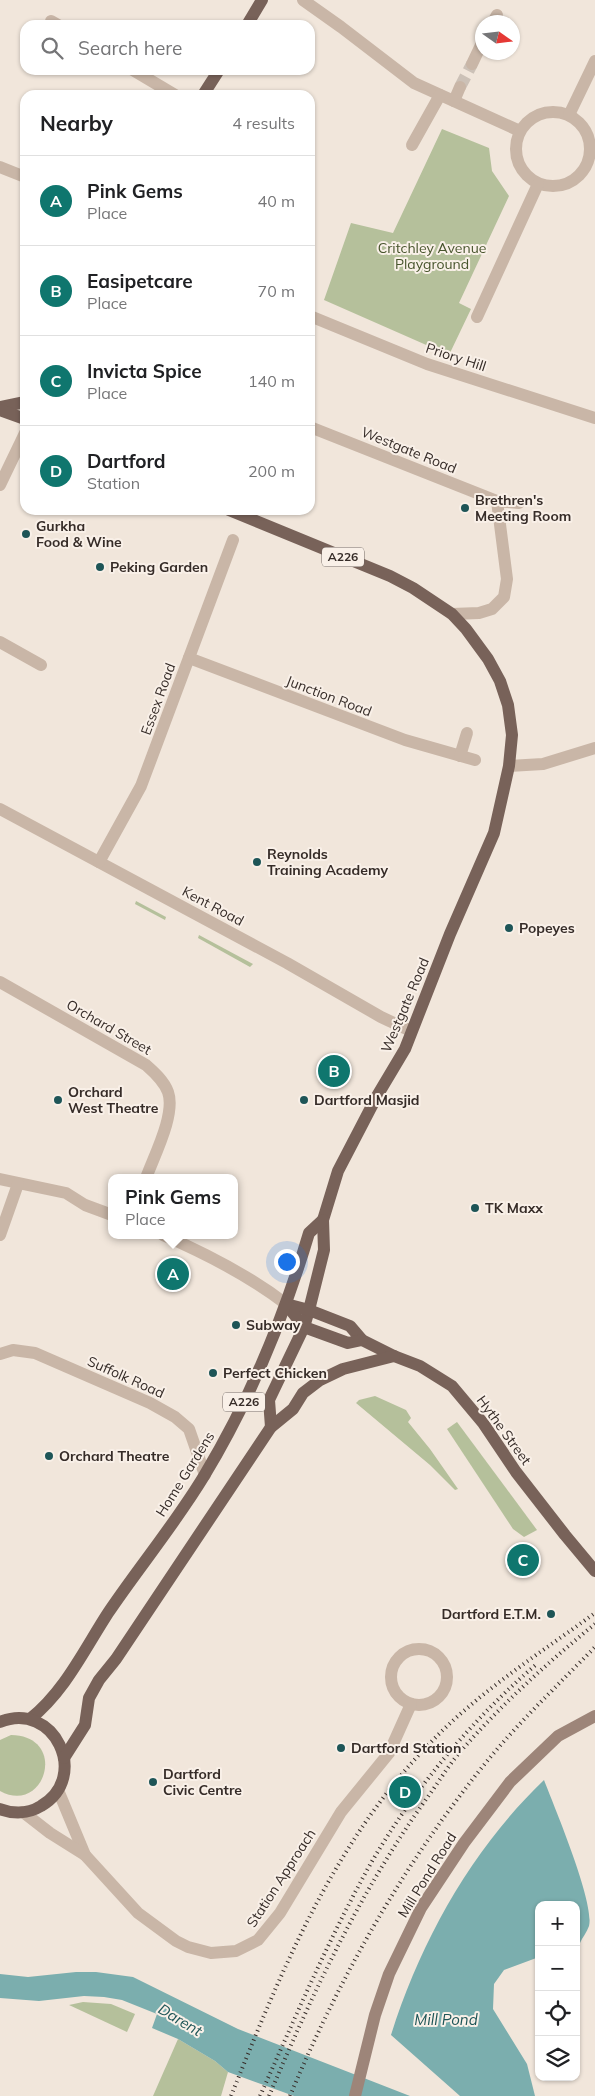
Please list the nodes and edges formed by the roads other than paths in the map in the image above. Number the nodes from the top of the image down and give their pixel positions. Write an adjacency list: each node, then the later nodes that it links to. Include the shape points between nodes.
1 (262, 0): 3 (main road)
2 (303, 0): 12 (street, via 414,83)
3 (250, 20)
4 (475, 58): 6 (street)
5 (595, 61): 14 (street)
6 (472, 64)
7 (141, 75): 10 (street)
8 (216, 75): 11 (main road)
9 (460, 87): 13 (street)
10 (166, 90)
11 (207, 90)
12 (440, 95): 13 (street); 16 (street)
13 (454, 101): 15 (street)
14 (569, 115): 15 (street, via 558,112 536,116); 17 (street, via 578,121 590,141)
15 (520, 131): 20 (street, via 516,149 520,167)
16 (412, 145)
17 (591, 165): 20 (street, via 572,182 561,186)
18 (0, 167): 19 (street)
19 (20, 175)
20 (538, 184): 21 (street)
21 (477, 317)
22 (315, 318): 26 (street, Priory Hill, via 427,364)
23 (20, 403): 24 (main road)
24 (0, 409): 25 (main road)
25 (20, 417)
26 (595, 418)
27 (315, 429): 30 (street, Westgate Road)
28 (20, 443): 29 (street)
29 (0, 485)
30 (497, 501): 31 (street, Westgate Road); 34 (street, via 507,579 504,597 492,609)
31 (519, 503)
32 (241, 515): 34 (main road, A226, via 390,576)
33 (233, 540): 36 (street, Essex Road)
34 (452, 614): 42 (main road, Westgate Road / A226, via 488,659 500,681 508,705 512,735)
35 (0, 642): 37 (street)
36 (189, 658): 40 (street, Junction Road, via 405,740); 44 (street, Essex Road, via 141,786)
37 (41, 665)
38 (466, 733): 40 (street)
39 (595, 748): 42 (street, via 543,764)
40 (460, 756): 41 (street, Junction Road)
41 (475, 760)
42 (509, 766): 46 (main road, Westgate Road / A226, via 494,833)
43 (0, 809): 44 (street, Kent Road)
44 (99, 862): 46 (street, Kent Road)
45 (0, 982): 47 (street, Orchard Street, via 157,1074 168,1091 171,1109)
46 (411, 1031): 51 (main road, Westgate Road / A226, via 405,1049 338,1172)
47 (147, 1174)
48 (0, 1179): 49 (street)
49 (18, 1184): 50 (street, via 66,1192 85,1205); 52 (street)
50 (108, 1214)
51 (322, 1220): 54 (main road, Home Gardens / A226, via 309,1232); 55 (main road, Westgate Road / A226, via 324,1250)
52 (0, 1235)
53 (172, 1239): 54 (street, Hythe Street, via 229,1266)
54 (286, 1304): 55 (main road, Hythe Street); 56 (main road, Hythe Street); 61 (main road, Home Gardens / A226, via 238,1414)
55 (309, 1310): 56 (main road, A226); 57 (main road, Hythe Street, via 350,1326)
56 (304, 1327): 57 (main road, Hythe Street, via 348,1343); 60 (main road, A226, via 270,1400)
57 (362, 1340): 59 (main road, Hythe Street)
58 (0, 1354): 61 (street, Suffolk Road, via 13,1350 35,1353 175,1417 189,1429)
59 (394, 1356): 60 (main road, via 343,1369 320,1380); 62 (main road, Hythe Street, via 420,1366 452,1386)
60 (271, 1427): 67 (main road, A226, via 99,1680 89,1698 85,1725)
61 (205, 1474): 65 (main road, Home Gardens / A226, via 108,1613 72,1672 48,1705)
62 (595, 1571)
63 (411, 1704): 63 (street, via 396,1693 390,1679 392,1667 404,1652 416,1648 430,1651 444,1663 446,1685 431,1702); 71 (street, Station Approach, via 389,1753 341,1812 280,1913 258,1940 247,1947 224,1953 211,1952 176,1941 138,1913)
64 (595, 1716): 72 (street, Mill Pond Road, via 558,1736 510,1782 426,1900 388,1974 374,2016)
65 (30, 1719): 66 (main road, via 8,1718); 67 (main road, via 53,1733)
66 (0, 1722)
67 (64, 1758): 68 (main road, via 64,1776)
68 (58, 1790): 70 (main road, via 47,1802); 71 (street, Station Approach)
69 (0, 1809): 70 (main road)
70 (23, 1812): 71 (street, Station Approach)
71 (85, 1854)
72 (356, 2096)

